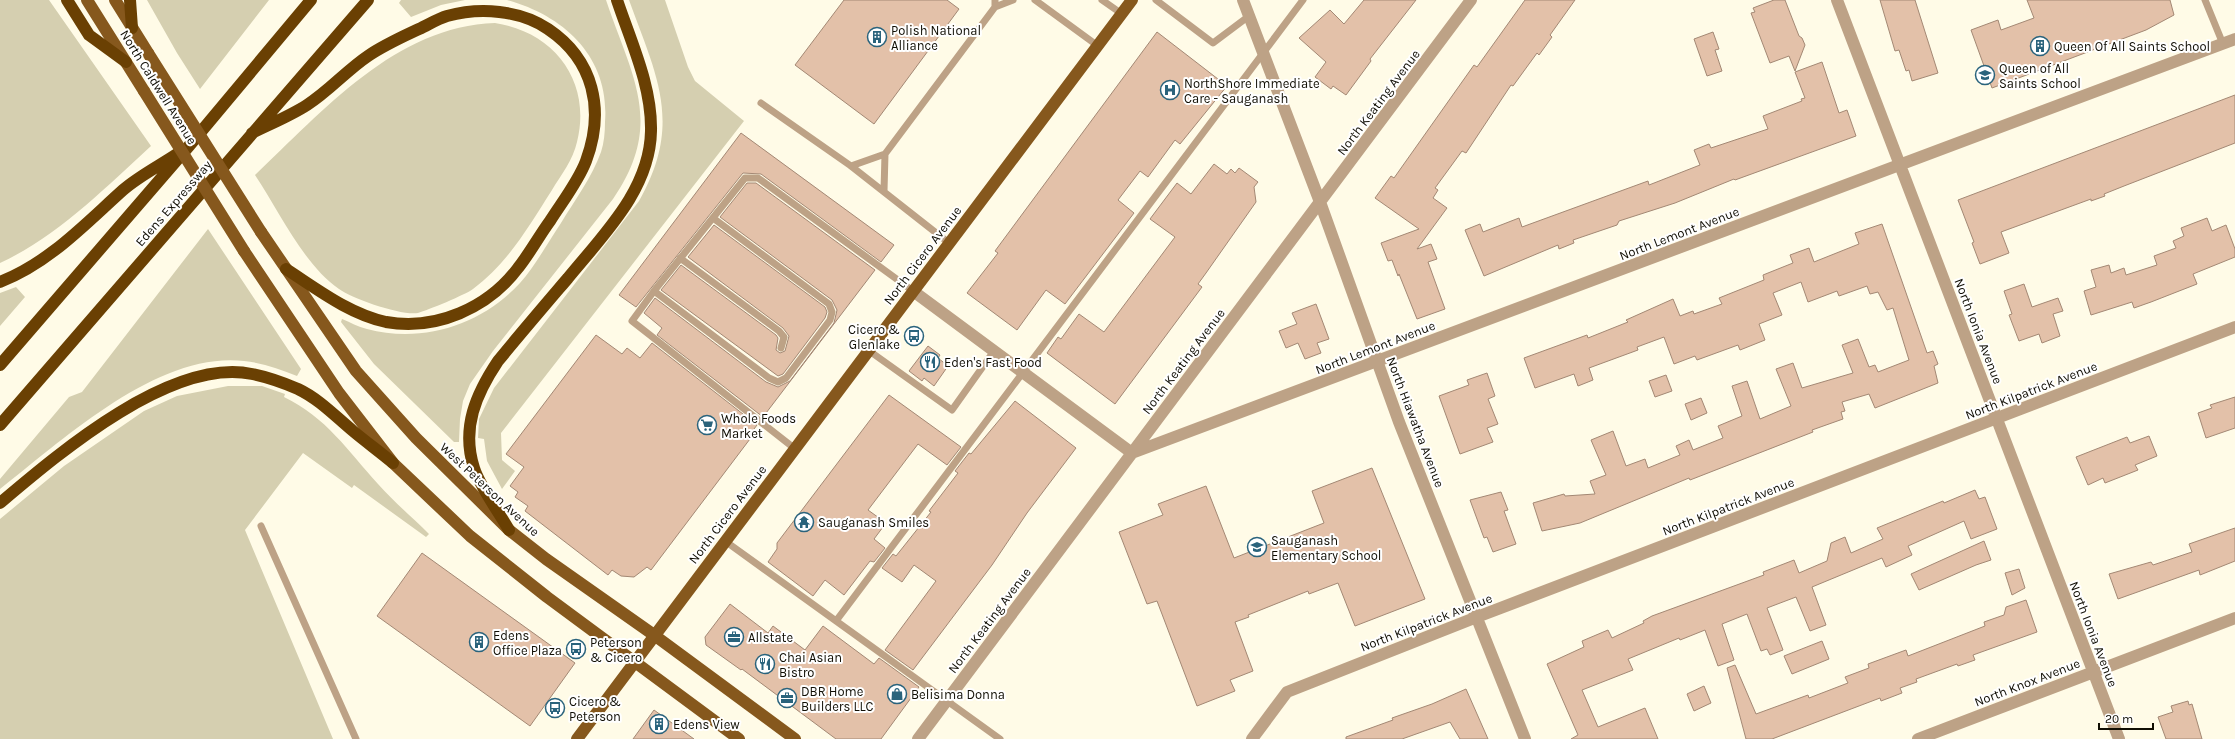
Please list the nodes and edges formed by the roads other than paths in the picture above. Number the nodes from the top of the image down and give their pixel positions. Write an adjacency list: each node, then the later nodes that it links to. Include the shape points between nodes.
1 (67, 0): 26 (highway, via 90,35)
2 (87, 0): 26 (main road, North Caldwell Avenue)
3 (115, 0): 21 (main road, North Caldwell Avenue)
4 (130, 0): 21 (highway)
5 (311, 0): 29 (highway, Edens Expressway)
6 (368, 0): 28 (highway, Edens Expressway)
7 (617, 0): 57 (highway, via 647,93 651,131 647,158 639,182 614,223 498,361 474,405 469,425 469,448 474,469)
8 (1013, 0): 18 (lane)
9 (1035, 0): 24 (lane)
10 (1102, 0): 19 (lane)
11 (1132, 0): 19 (main road, North Cicero Avenue)
12 (1156, 0): 20 (lane, via 1213,42)
13 (1243, 0): 20 (street, North Hiawatha Avenue)
14 (1303, 0): 25 (lane)
15 (1471, 0): 34 (street, North Keating Avenue)
16 (1837, 0): 31 (street, North Ionia Avenue)
17 (2205, 0): 23 (lane)
18 (995, 3): 30 (lane)
19 (1122, 14): 24 (main road, North Cicero Avenue)
20 (1249, 16): 25 (street, North Hiawatha Avenue)
21 (132, 28): 36 (main road, North Caldwell Avenue, bridge)
22 (2235, 39): 23 (street, North Lemont Avenue)
23 (2223, 44): 31 (street, North Lemont Avenue)
24 (1098, 46): 37 (main road, North Cicero Avenue)
25 (1262, 54): 34 (street, North Hiawatha Avenue); 49 (lane)
26 (126, 62): 54 (main road, North Caldwell Avenue, bridge, via 244,251 339,393)
27 (761, 103): 32 (lane)
28 (252, 133): 39 (highway, via 307,105 369,55 445,16 468,12 520,15 562,39 577,56 596,98 593,139 586,162 574,185 518,269 499,289 476,306 434,321 409,324 387,322 344,306); 51 (highway, Edens Expressway)
29 (189, 146): 40 (highway, via 125,188 48,256 27,270); 48 (highway, Edens Expressway)
30 (885, 154): 32 (lane); 33 (lane)
31 (1900, 165): 47 (street, North Lemont Avenue); 50 (street, North Ionia Avenue)
32 (851, 166): 33 (lane)
33 (884, 191): 37 (lane)
34 (1320, 202): 47 (street, North Hiawatha Avenue); 53 (street, North Keating Avenue)
35 (713, 218): 38 (lane); 41 (lane, via 829,304 832,312 830,320 786,378 778,382 769,378); 42 (lane, via 746,178 758,178)
36 (261, 232): 39 (main road, West Peterson Avenue)
37 (949, 243): 42 (main road, North Cicero Avenue)
38 (680, 258): 41 (lane); 44 (lane, via 779,332 784,337)
39 (286, 269): 57 (main road, West Peterson Avenue, via 356,370 416,438)
40 (0, 282)
41 (654, 291): 52 (lane, via 632,320)
42 (913, 291): 45 (main road, North Cicero Avenue); 46 (street)
43 (2235, 327): 50 (street, North Kilpatrick Avenue)
44 (781, 348)
45 (868, 350): 46 (lane, via 952,410); 52 (main road, North Cicero Avenue)
46 (994, 351): 49 (street)
47 (1378, 361): 53 (street, North Lemont Avenue); 59 (street, North Hiawatha Avenue, via 1399,422)
48 (0, 365)
49 (1022, 371): 53 (street); 61 (lane)
50 (1997, 418): 59 (street, North Kilpatrick Avenue); 64 (street, North Ionia Avenue)
51 (0, 425)
52 (794, 448): 58 (main road, North Cicero Avenue)
53 (1132, 453): 65 (street, North Keating Avenue)
54 (393, 463): 55 (highway, via 318,401 298,389 251,374 229,373 183,381 154,393 124,410 48,462); 63 (main road, via 470,536)
55 (0, 503)
56 (261, 526): 66 (lane)
57 (509, 530): 62 (main road, West Peterson Avenue)
58 (725, 541): 61 (lane); 62 (main road, North Cicero Avenue)
59 (1477, 617): 72 (street, North Kilpatrick Avenue, via 1287,692); 73 (street, North Hiawatha Avenue)
60 (2235, 618): 64 (street, North Knox Avenue)
61 (836, 621): 65 (lane)
62 (654, 635): 63 (main road, North Cicero Avenue); 69 (main road, West Peterson Avenue)
63 (634, 662): 67 (main road, North Cicero Avenue); 68 (main road)
64 (2094, 672): 74 (street, North Knox Avenue); 75 (street, North Ionia Avenue)
65 (946, 701): 70 (street, North Keating Avenue); 71 (lane)
66 (356, 739)
67 (577, 739)
68 (739, 739)
69 (795, 739)
70 (918, 739)
71 (1000, 739)
72 (1252, 739)
73 (1525, 739)
74 (1918, 739)
75 (2119, 739)

